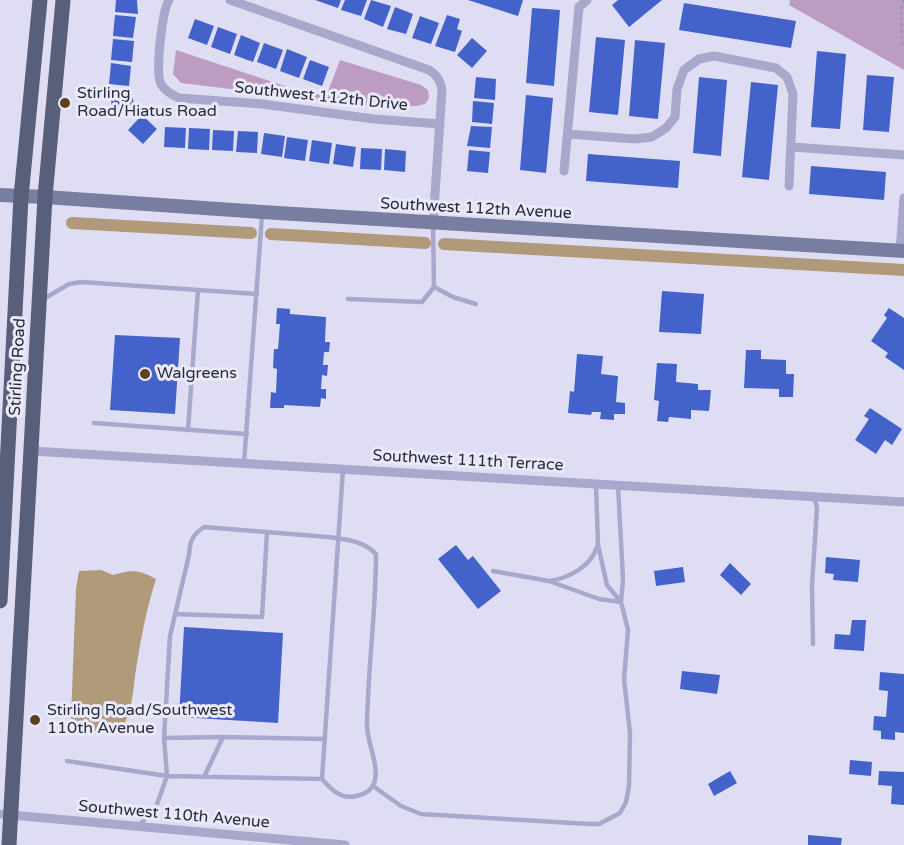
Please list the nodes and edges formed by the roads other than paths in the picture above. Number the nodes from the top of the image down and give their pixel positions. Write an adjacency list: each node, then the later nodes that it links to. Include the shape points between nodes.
1 (40, 0): 14 (main road, Stirling Road)
2 (63, 0): 13 (main road, Stirling Road)
3 (169, 0): 6 (street, Southwest 112th Drive, via 164,13 159,75 165,90 179,98)
4 (230, 0): 6 (street, via 429,70 441,82)
5 (580, 3): 7 (street)
6 (440, 124): 17 (street)
7 (568, 134): 8 (street, via 635,139 652,136 675,117 677,89 684,70 699,58 714,56 776,68 787,77 793,94); 10 (street)
8 (792, 147): 9 (street); 11 (street)
9 (904, 155)
10 (564, 171)
11 (789, 186)
12 (0, 195): 14 (street, Southwest 112th Avenue)
13 (45, 196): 14 (street, Southwest 112th Avenue); 16 (street, Southwest 112th Avenue); 23 (main road, Stirling Road)
14 (21, 197): 40 (main road, Stirling Road)
15 (904, 198): 18 (street)
16 (262, 213): 17 (street, Southwest 112th Avenue); 21 (lane)
17 (433, 223): 18 (street, Southwest 112th Avenue); 19 (lane)
18 (902, 251)
19 (434, 287): 22 (lane, via 422,302); 24 (lane)
20 (198, 290): 21 (lane); 23 (lane, via 81,282 69,284); 26 (lane)
21 (257, 294): 27 (lane)
22 (348, 299)
23 (39, 302): 28 (main road, Stirling Road)
24 (476, 304)
25 (94, 423): 26 (lane)
26 (188, 430): 27 (lane)
27 (247, 434): 29 (lane)
28 (31, 451): 29 (street, Southwest 111th Terrace); 52 (main road, Stirling Road)
29 (244, 463): 30 (street, Southwest 111th Terrace)
30 (343, 469): 31 (street, Southwest 111th Terrace); 36 (lane)
31 (596, 483): 32 (street, Southwest 111th Terrace); 37 (lane)
32 (618, 485): 33 (street, Southwest 111th Terrace); 41 (lane)
33 (814, 496): 34 (street, Southwest 111th Terrace); 43 (lane, via 817,508)
34 (904, 502)
35 (267, 532): 36 (lane); 42 (lane, via 204,527 193,534); 42 (lane, via 262,617)
36 (339, 539): 46 (lane); 51 (lane, via 357,541 376,554 367,727 375,768)
37 (598, 545): 39 (lane, via 596,553 574,573); 41 (lane, via 607,585)
38 (493, 571): 39 (lane)
39 (549, 581): 41 (lane, via 599,599)
40 (0, 601)
41 (621, 602): 51 (lane, via 628,630 624,679 630,733 628,786 620,813 599,824 421,814 401,806)
42 (175, 614): 45 (lane, via 170,636)
43 (813, 644)
44 (223, 737): 45 (lane); 46 (lane); 49 (lane)
45 (164, 738): 48 (lane)
46 (325, 739): 50 (lane)
47 (67, 761): 48 (lane)
48 (167, 777): 49 (lane); 53 (lane, via 156,807)
49 (204, 777): 50 (lane)
50 (322, 779): 51 (lane, via 332,791 348,798 365,794)
51 (373, 786)
52 (5, 815): 53 (street, Southwest 110th Avenue); 55 (main road, Stirling Road)
53 (137, 827): 54 (street, Southwest 110th Avenue)
54 (295, 843): 56 (street, Southwest 110th Avenue)
55 (9, 845)
56 (345, 845)

